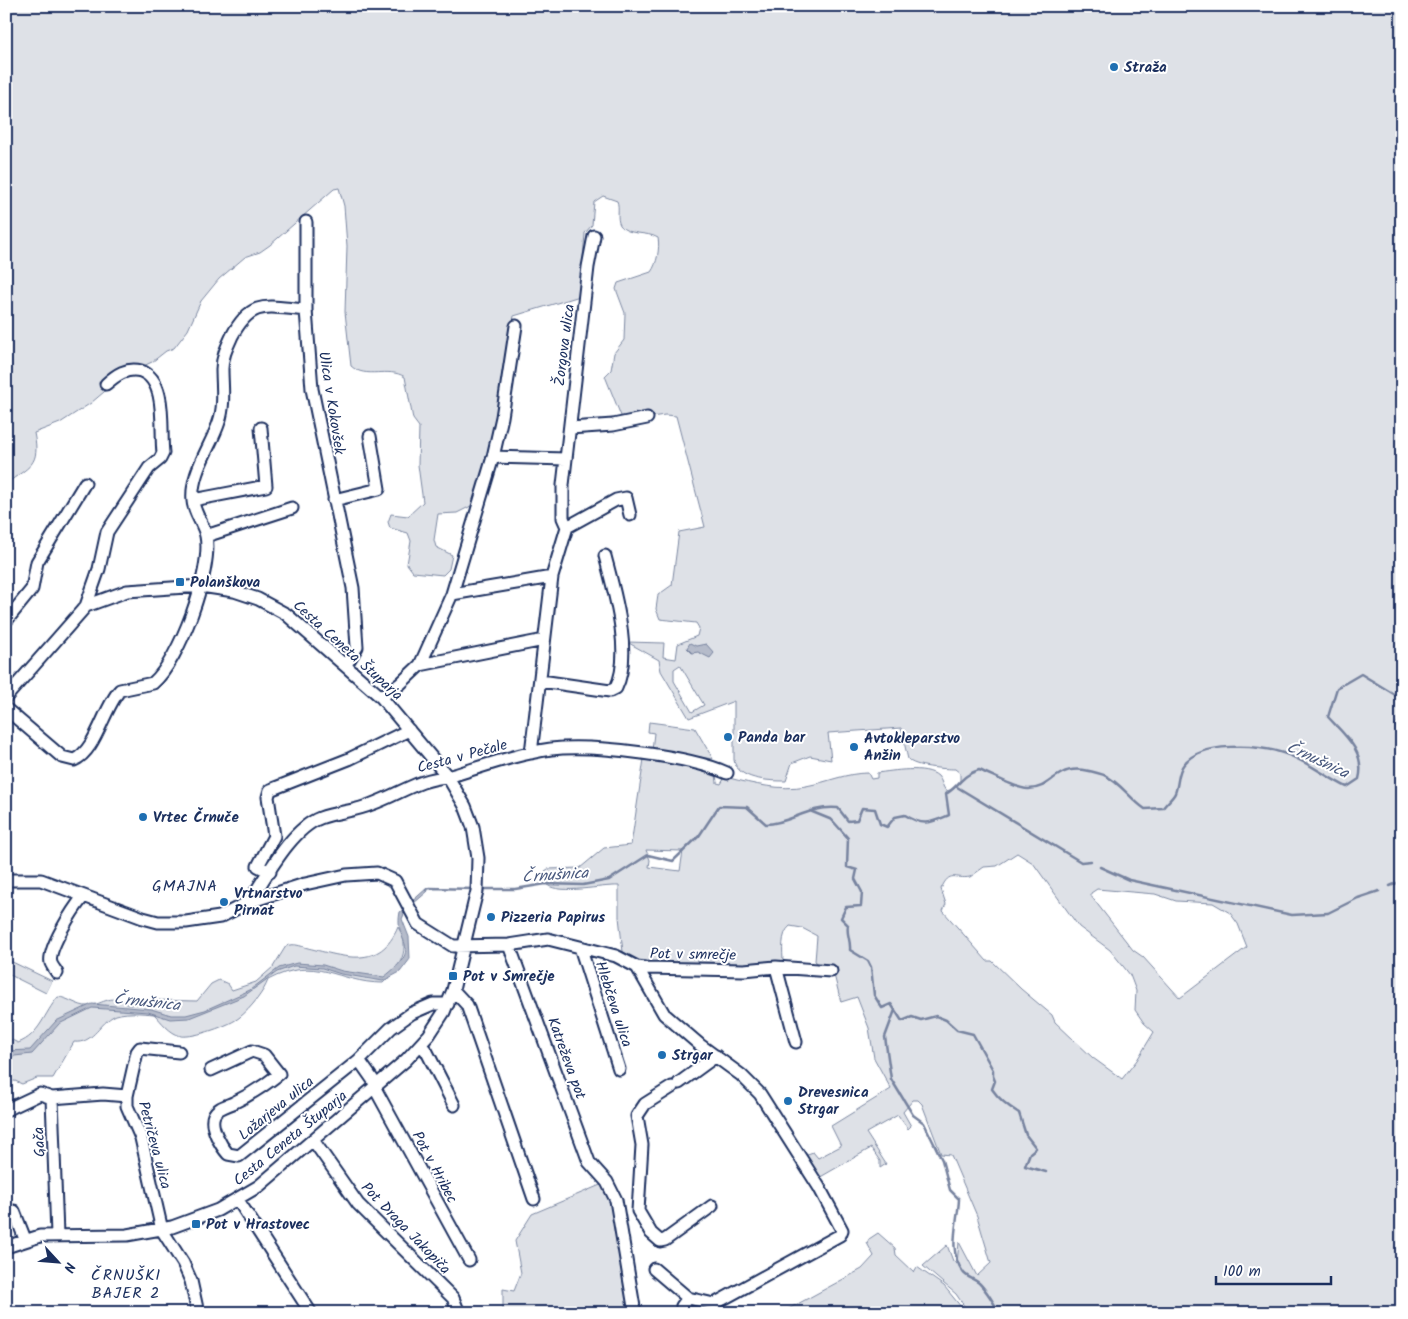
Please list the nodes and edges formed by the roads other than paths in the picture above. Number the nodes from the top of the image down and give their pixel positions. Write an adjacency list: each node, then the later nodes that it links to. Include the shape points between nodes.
1 (306, 222): 3 (street, Ulica v Kokovšek)
2 (594, 236): 8 (street, Žorgova ulica)
3 (306, 310): 13 (street, via 258,308 240,321 225,350 220,420 202,459); 14 (street, Ulica v Kokovšek, via 312,389)
4 (516, 326): 10 (street)
5 (106, 384): 23 (street, via 117,374 131,370 143,372 154,380 160,405 163,453 149,468 108,532)
6 (647, 418): 8 (street)
7 (261, 428): 13 (street, via 266,486)
8 (570, 428): 11 (street, Žorgova ulica)
9 (370, 436): 14 (street, via 379,488)
10 (493, 457): 11 (street); 22 (street)
11 (566, 459): 17 (street, Žorgova ulica, via 563,485)
12 (85, 483): 24 (street, via 37,562 32,589)
13 (193, 500): 18 (street)
14 (334, 500): 26 (street, Ulica v Kokovšek, via 356,613 357,647)
15 (292, 508): 18 (street)
16 (630, 515): 17 (street, via 626,498 616,500)
17 (567, 527): 20 (street, Žorgova ulica)
18 (206, 536): 21 (street)
19 (605, 556): 28 (street, via 622,636 618,684 610,691)
20 (552, 577): 22 (street); 25 (street, Žorgova ulica)
21 (201, 586): 23 (street, Cesta Ceneta Štuparja, via 127,591); 26 (street, Cesta Ceneta Štuparja, via 234,591 277,608); 31 (street, via 196,608 158,679 120,690 80,758 68,760 62,757)
22 (452, 594): 27 (street)
23 (86, 606): 29 (street, Cesta Ceneta Štuparja)
24 (6, 621)
25 (544, 640): 27 (street); 28 (street, Žorgova ulica)
26 (346, 665): 30 (street, Cesta Ceneta Štuparja)
27 (420, 665): 30 (street)
28 (541, 681): 33 (street, Žorgova ulica)
29 (6, 696)
30 (381, 696): 32 (street, Cesta Ceneta Štuparja)
31 (6, 709)
32 (409, 730): 35 (street, Cesta Ceneta Štuparja); 36 (street, via 349,759 270,790 268,797 274,836 258,866)
33 (531, 753): 34 (street, Cesta v Pečale, via 570,748 604,750 694,762); 35 (street, Cesta v Pečale)
34 (727, 773)
35 (448, 777): 36 (street, Cesta v Pečale, via 409,786 372,804 319,818 305,826); 41 (street, Cesta Ceneta Štuparja, via 473,827 478,858 478,888)
36 (270, 872): 39 (street, Cesta v Pečale)
37 (6, 880): 38 (street, via 41,880)
38 (83, 897): 39 (street, via 158,922 220,917); 46 (street, via 52,951 51,963)
39 (248, 902): 41 (street, Pot v smrečje, via 305,884 346,875 377,873 395,881 407,907 422,928 446,943)
40 (510, 945): 41 (street, Pot v smrečje); 42 (street, Pot v smrečje, via 548,939); 76 (street, Katreževa pot, via 589,1162 611,1189 618,1207)
41 (465, 947): 47 (street, Cesta Ceneta Štuparja)
42 (580, 947): 43 (street, Pot v smrečje, via 616,956); 54 (street, Hlebčeva ulica)
43 (636, 967): 44 (street, Pot v smrečje, via 744,970); 52 (street, via 664,1014)
44 (776, 967): 45 (street, Pot v smrečje); 49 (street)
45 (831, 971)
46 (57, 973)
47 (453, 990): 48 (street, Cesta Ceneta Štuparja); 63 (street, via 466,1005)
48 (448, 1004): 50 (street, Cesta Ceneta Štuparja); 53 (street, via 433,1004 412,1013 391,1028)
49 (796, 1042)
50 (421, 1045): 56 (street, Cesta Ceneta Štuparja); 59 (street)
51 (179, 1052): 57 (street, Petričeva ulica, via 140,1048)
52 (716, 1056): 64 (street, via 645,1104 637,1116 642,1145 638,1212 651,1232 660,1241 665,1240); 72 (street, via 760,1094 819,1187 842,1230 840,1235 718,1303)
53 (359, 1060): 55 (street, Ložarjeva ulica, via 248,1150 234,1157 221,1146 214,1114 279,1074 264,1055 252,1051); 56 (street, Pot v Hribec)
54 (619, 1069)
55 (211, 1070)
56 (375, 1086): 61 (street, Cesta Ceneta Štuparja); 70 (street, Pot v Hribec)
57 (127, 1096): 58 (street, via 103,1094); 66 (street, Petričeva ulica, via 127,1106 141,1138)
58 (52, 1098): 60 (street, via 40,1094); 67 (street, Gača)
59 (454, 1105)
60 (6, 1110)
61 (313, 1140): 62 (street, Cesta Ceneta Štuparja); 75 (street, Pot Draga Jakopiča, via 358,1204 453,1298)
62 (238, 1200): 66 (street, Cesta Ceneta Štuparja, via 195,1220); 74 (street)
63 (534, 1200)
64 (712, 1206)
65 (14, 1211): 68 (street)
66 (162, 1230): 67 (street, Cesta Ceneta Štuparja, via 127,1235); 73 (street, via 191,1281)
67 (57, 1235): 68 (street, Cesta Ceneta Štuparja)
68 (26, 1239): 69 (street, Cesta Ceneta Štuparja)
69 (6, 1247)
70 (469, 1260)
71 (654, 1269): 72 (street)
72 (688, 1298): 77 (street, via 682,1306)
73 (198, 1313)
74 (311, 1313)
75 (459, 1313)
76 (634, 1313)
77 (685, 1313)

